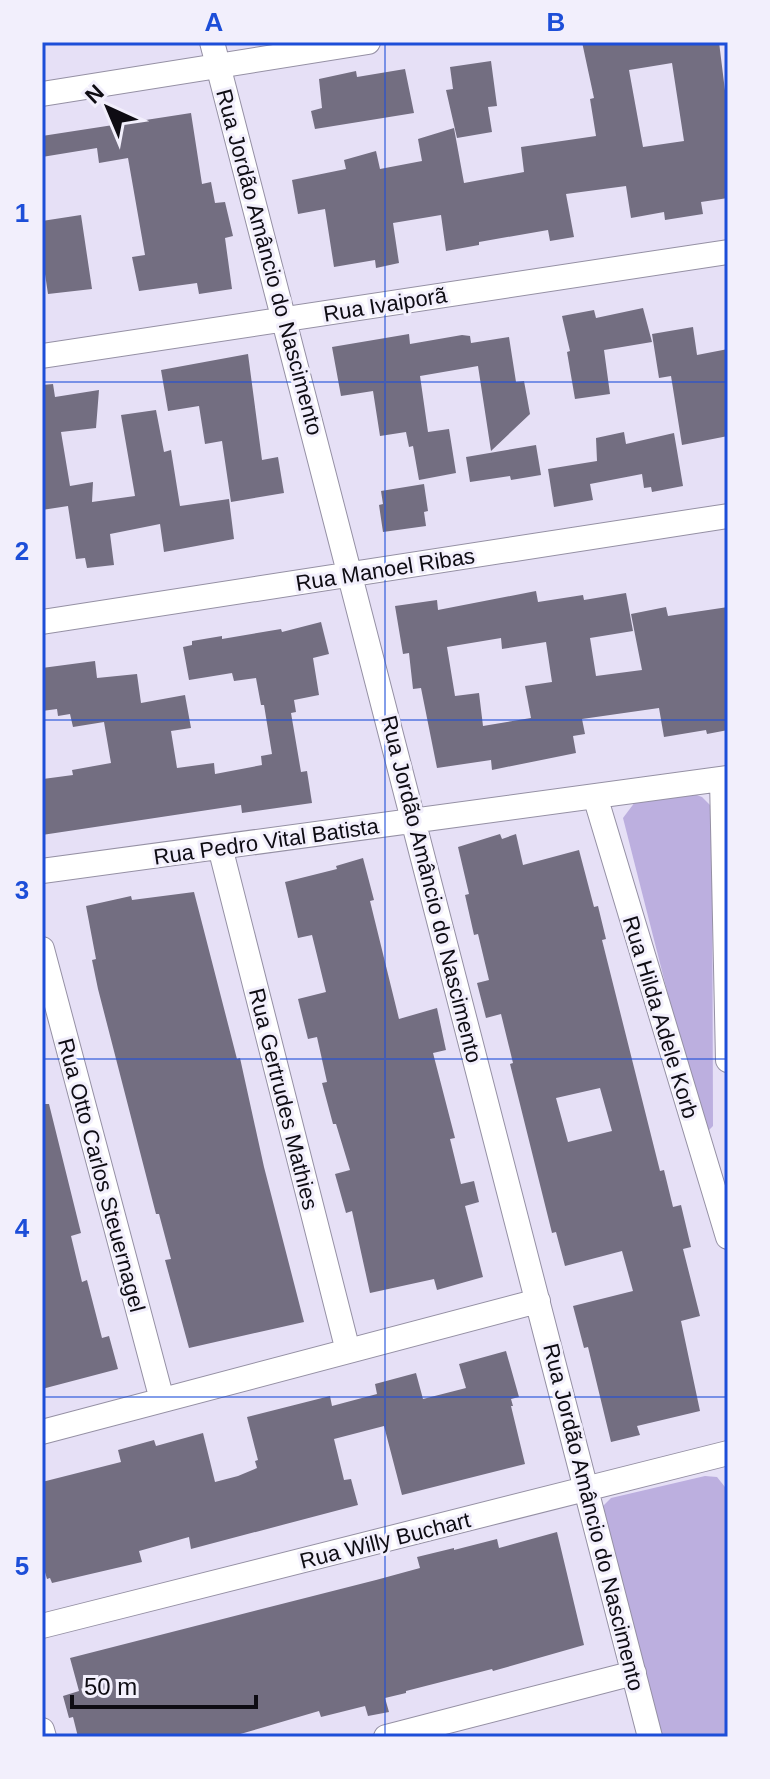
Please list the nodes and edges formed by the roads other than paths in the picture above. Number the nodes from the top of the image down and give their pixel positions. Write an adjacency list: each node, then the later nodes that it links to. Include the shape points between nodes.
1 (368, 42): 2 (street)
2 (216, 54): 3 (street); 5 (street, Rua Jordão Amâncio do Nascimento)
3 (42, 94)
4 (728, 252): 5 (street, Rua Ivaiporã)
5 (284, 320): 6 (street, Rua Ivaiporã); 8 (street, Rua Jordão Amâncio do Nascimento)
6 (42, 356)
7 (728, 516): 8 (street, Rua Manoel Ribas)
8 (351, 574): 9 (street, Rua Manoel Ribas); 12 (street, Rua Jordão Amâncio do Nascimento)
9 (42, 622)
10 (725, 778): 11 (street, Rua Pedro Vital Batista); 16 (street)
11 (595, 796): 12 (street, Rua Pedro Vital Batista); 17 (street, Rua Hilda Adele Korb)
12 (414, 821): 13 (street, Rua Pedro Vital Batista); 18 (street, Rua Jordão Amâncio do Nascimento)
13 (220, 847): 14 (street, Rua Pedro Vital Batista); 19 (street, Rua Gertrudes Mathies)
14 (42, 871)
15 (42, 949): 20 (street, Rua Otto Carlos Steuernagel)
16 (728, 1060)
17 (728, 1237)
18 (538, 1301): 19 (street); 23 (street, Rua Jordão Amâncio do Nascimento)
19 (348, 1351): 20 (street)
20 (162, 1400): 21 (street)
21 (42, 1432)
22 (728, 1453): 23 (street, Rua Willy Buchart)
23 (586, 1489): 24 (street, Rua Willy Buchart); 25 (street, Rua Jordão Amâncio do Nascimento)
24 (42, 1626)
25 (634, 1673): 28 (street); 29 (street, Rua Jordão Amâncio do Nascimento)
26 (42, 1730): 27 (street)
27 (44, 1737)
28 (386, 1737)
29 (650, 1737)

